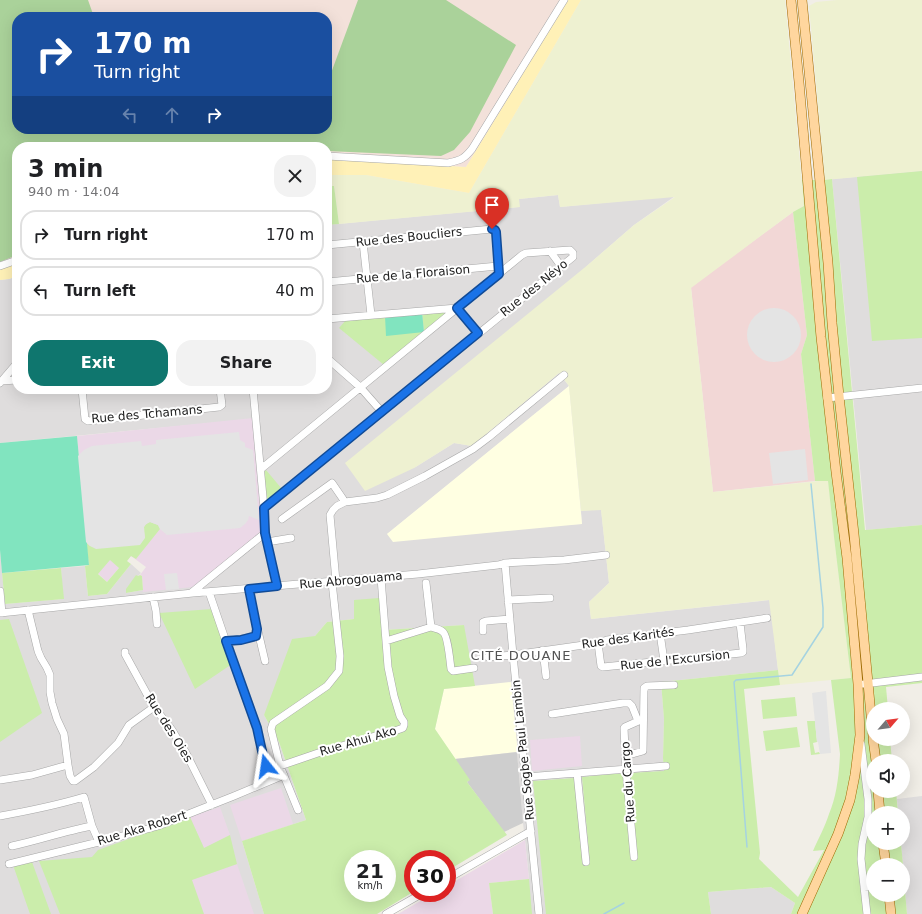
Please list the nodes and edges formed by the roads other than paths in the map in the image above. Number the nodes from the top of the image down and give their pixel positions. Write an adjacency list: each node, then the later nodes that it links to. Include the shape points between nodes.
1 (564, 0): 4 (street, via 472,150 465,157 448,163)
2 (791, 0): 18 (main road)
3 (802, 0): 19 (main road)
4 (332, 156)
5 (363, 242): 6 (street, Rue des Boucliers); 10 (street, Rue des Boucliers, via 492,229 496,232); 13 (street)
6 (332, 245)
7 (550, 252): 11 (street); 11 (street, Rue des Néyo, via 570,250 573,253 573,257); 12 (street, Rue des Néyo, via 526,253)
8 (12, 262): 9 (street)
9 (0, 266)
10 (498, 266): 12 (street, Rue des Boucliers); 13 (street, Rue de la Floraison)
11 (561, 266): 20 (street, Rue des Néyo)
12 (499, 274): 15 (street, Rue des Néyo)
13 (366, 278): 14 (street, Rue de la Floraison); 16 (street)
14 (332, 281)
15 (457, 308): 16 (street); 20 (street); 26 (street, Rue des Néyo)
16 (371, 315): 17 (street)
17 (332, 318)
18 (820, 323): 19 (main road); 32 (main road)
19 (832, 323): 31 (main road)
20 (478, 333): 33 (street, Rue des Néyo)
21 (332, 362): 26 (street)
22 (12, 369): 25 (street)
23 (564, 376): 35 (street, via 474,449 387,495)
24 (12, 381): 25 (street)
25 (1, 382)
26 (360, 387): 33 (street); 34 (street, Rue des Néyo)
27 (922, 388): 31 (street)
28 (82, 394): 29 (street, Rue des Tchamans, via 85,419 88,420 220,407)
29 (221, 394)
30 (254, 394): 34 (street)
31 (839, 396): 32 (street); 76 (main road)
32 (828, 398): 77 (main road, via 847,558)
33 (382, 412): 36 (street, Rue des Néyo)
34 (261, 469): 36 (street)
35 (345, 502): 37 (street, via 332,483); 44 (street, via 332,510 330,516)
36 (264, 508): 38 (street)
37 (282, 519)
38 (265, 533): 40 (street); 50 (street)
39 (291, 538): 40 (street)
40 (267, 542): 46 (street)
41 (606, 555): 42 (street, Rue Abrogouama)
42 (505, 563): 43 (street, Rue Abrogouama); 53 (street, Rue Sogbe Paul Lambin)
43 (381, 578): 44 (street, Rue Abrogouama); 65 (street, Rue Ahui Ako)
44 (334, 581): 46 (street, Rue Abrogouama); 88 (street, via 339,671 327,686 273,723 271,729)
45 (426, 583): 60 (street)
46 (277, 586): 47 (street, Rue Abrogouama)
47 (249, 589): 49 (street, Rue Abrogouama); 61 (street)
48 (0, 591): 55 (street)
49 (209, 592): 50 (street, Rue Abrogouama); 64 (street)
50 (191, 594): 51 (street, Rue Abrogouama)
51 (153, 597): 54 (street, Rue Abrogouama); 59 (street)
52 (550, 598): 53 (street)
53 (508, 600): 57 (street, Rue Sogbe Paul Lambin)
54 (28, 610): 55 (street, Rue Abrogouama); 87 (street, via 38,651 50,675 52,703 64,734)
55 (1, 613)
56 (767, 618): 58 (street, Rue des Karités)
57 (510, 619): 62 (street, via 484,621); 69 (street, Rue Sogbe Paul Lambin)
58 (740, 623): 63 (street, Rue des Karités); 72 (street, Rue de l'Excursion, via 743,652)
59 (157, 624)
60 (431, 627): 65 (street); 73 (street, via 444,633 452,671)
61 (257, 629): 64 (street, via 256,636); 71 (street)
62 (483, 631)
63 (660, 633): 66 (street, Rue des Karités); 72 (street)
64 (226, 641): 95 (street, via 257,728)
65 (386, 641): 88 (street, Rue Ahui Ako, via 388,667 394,696 404,722 403,728 318,752)
66 (598, 643): 67 (street, Rue des Karités); 72 (street, Rue de l'Excursion, via 603,668)
67 (543, 650): 69 (street, Rue des Karités); 74 (street)
68 (125, 652): 80 (street, Rue des Oies)
69 (513, 655): 70 (street, Rue des Karités); 93 (street, Rue Sogbe Paul Lambin)
70 (488, 657)
71 (265, 661)
72 (664, 661)
73 (474, 668)
74 (546, 676)
75 (922, 677): 76 (street)
76 (868, 683): 77 (street); 79 (main road)
77 (858, 684): 82 (main road)
78 (674, 685): 84 (street, via 644,688)
79 (870, 702)
80 (154, 707): 87 (street, via 129,725 118,743 94,767 75,781 70,776); 96 (street, Rue des Oies, via 186,753)
81 (552, 714): 84 (street, via 629,703)
82 (860, 715): 83 (main road); 85 (main road)
83 (866, 715)
84 (641, 720): 86 (street, Rue du Cargo, via 624,728); 86 (street, via 642,751)
85 (860, 735): 101 (street, via 868,799); 113 (main road, via 850,800 838,834)
86 (625, 756): 90 (street, Rue du Cargo)
87 (68, 765): 94 (street, via 32,775)
88 (280, 766): 92 (street)
89 (666, 766): 90 (street)
90 (626, 770): 91 (street); 104 (street, Rue du Cargo)
91 (577, 773): 93 (street); 105 (street)
92 (284, 774): 95 (street, Rue Aka Robert); 97 (street)
93 (526, 777): 100 (street, Rue Sogbe Paul Lambin)
94 (0, 780)
95 (271, 780): 96 (street, Rue Aka Robert)
96 (212, 805): 102 (street, Rue Aka Robert, via 158,826)
97 (298, 810)
98 (0, 816): 99 (street, via 84,797)
99 (92, 826): 102 (street); 103 (street)
100 (531, 831): 107 (street); 112 (street, Rue Sogbe Paul Lambin)
101 (865, 832): 108 (street, via 862,844)
102 (99, 842): 106 (street, Rue Aka Robert)
103 (12, 846)
104 (634, 857)
105 (586, 862)
106 (9, 864)
107 (456, 874)
108 (864, 887): 114 (street)
109 (407, 902): 111 (street)
110 (889, 902): 115 (main road)
111 (386, 914)
112 (539, 914)
113 (802, 914)
114 (867, 914)
115 (890, 914)

